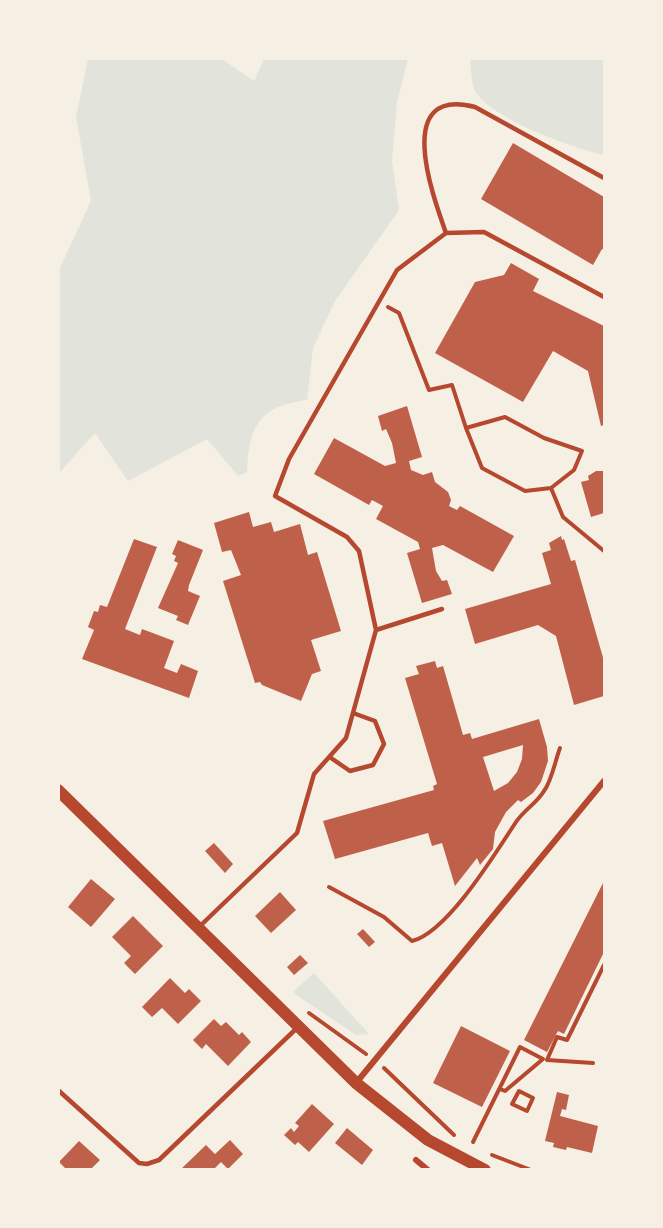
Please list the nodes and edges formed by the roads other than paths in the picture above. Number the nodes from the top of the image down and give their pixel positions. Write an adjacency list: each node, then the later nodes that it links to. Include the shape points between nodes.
1 (604, 178): 2 (lane, via 475,107 454,102 437,108 425,128 425,157)
2 (447, 233): 3 (lane, via 484,231); 5 (lane, via 397,270 289,459 275,496 348,537 359,551)
3 (604, 297)
4 (442, 609): 5 (lane)
5 (376, 630): 6 (lane)
6 (353, 713): 7 (lane, via 346,738); 7 (lane, via 375,721 384,744 373,765 350,771)
7 (331, 758): 10 (lane, via 314,774 297,833)
8 (604, 781): 12 (street)
9 (58, 790): 10 (main road)
10 (197, 929): 11 (main road)
11 (298, 1027): 12 (main road); 13 (lane, via 159,1160 147,1164 139,1163)
12 (356, 1083): 16 (main road, via 428,1140)
13 (58, 1090)
14 (416, 1160): 15 (street)
15 (428, 1170)
16 (485, 1170)

